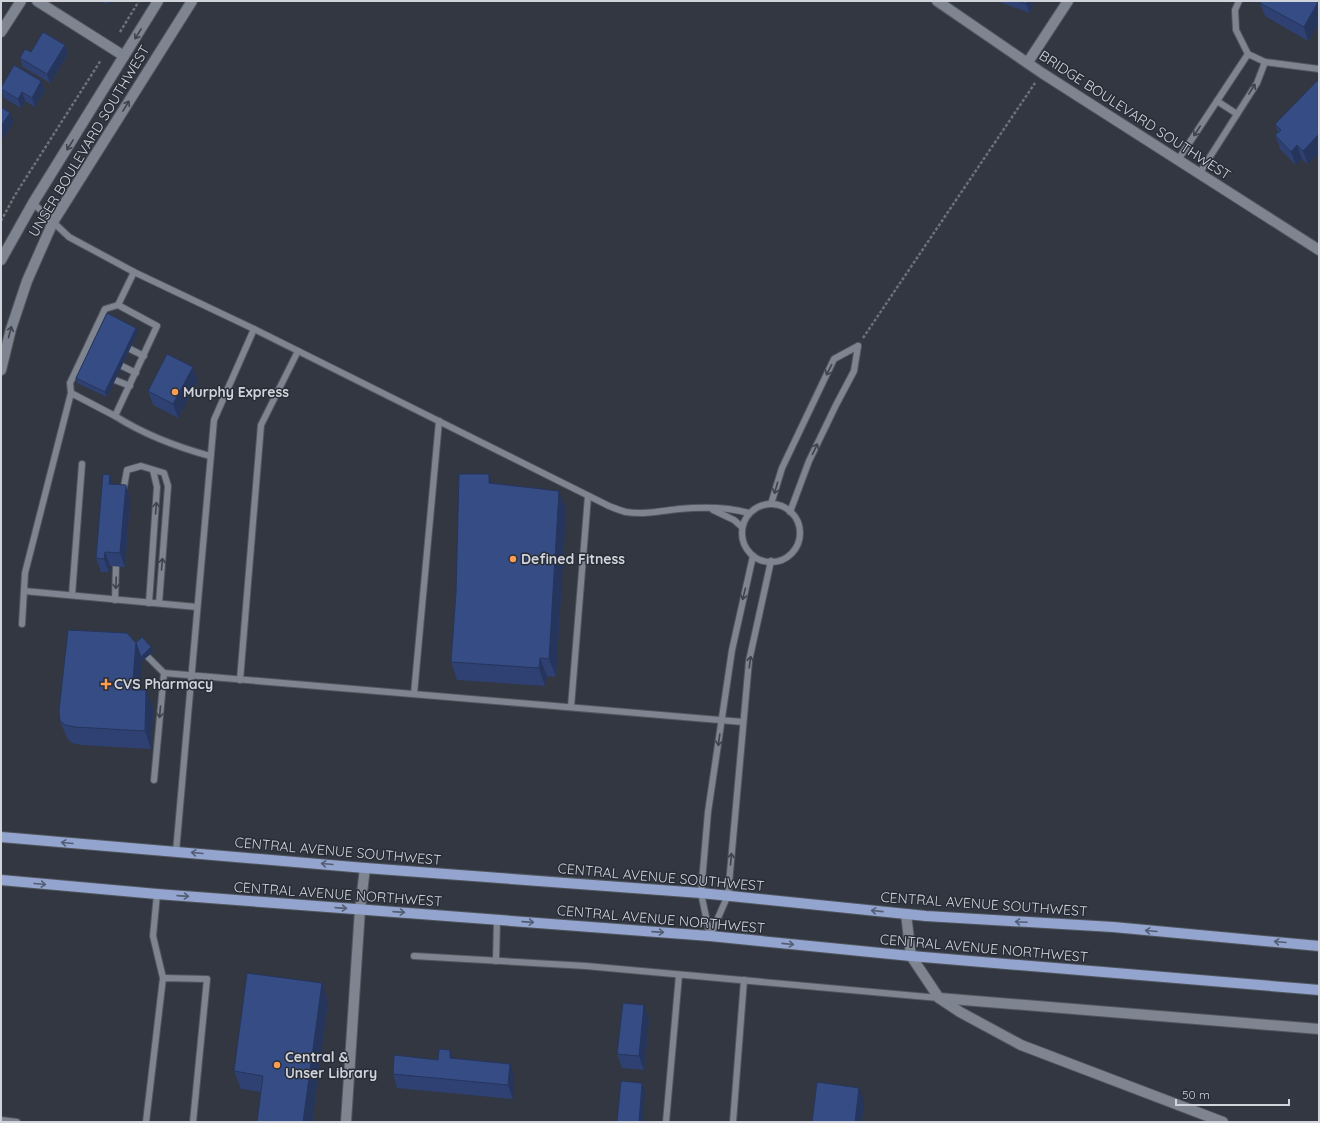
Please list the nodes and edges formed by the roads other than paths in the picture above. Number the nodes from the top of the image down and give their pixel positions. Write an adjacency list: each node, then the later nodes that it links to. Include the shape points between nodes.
1 (21, 1): 8 (street)
2 (37, 1): 10 (street)
3 (158, 1): 10 (street, UNSER BOULEVARD SOUTHWEST, one-way to 10)
4 (192, 1): 19 (street, UNSER BOULEVARD SOUTHWEST, one-way to 4)
5 (937, 1): 11 (street, BRIDGE BOULEVARD SOUTHWEST)
6 (1068, 1): 11 (street)
7 (1238, 1): 9 (lane, via 1235,10 1236,30)
8 (1, 32)
9 (1248, 54): 12 (lane); 14 (lane)
10 (124, 56): 18 (street, UNSER BOULEVARD SOUTHWEST, one-way to 18)
11 (1028, 62): 16 (street, BRIDGE BOULEVARD SOUTHWEST)
12 (1265, 62): 13 (lane); 15 (lane, one-way to 12, via 1256,83)
13 (1319, 69)
14 (1217, 101): 15 (lane); 16 (lane, one-way to 16)
15 (1236, 114): 17 (lane)
16 (1178, 160): 17 (street, BRIDGE BOULEVARD SOUTHWEST)
17 (1198, 174): 20 (street, BRIDGE BOULEVARD SOUTHWEST)
18 (33, 203): 19 (lane); 21 (street, UNSER BOULEVARD SOUTHWEST)
19 (53, 222): 22 (lane, via 69,238); 35 (street, UNSER BOULEVARD SOUTHWEST, one-way to 19, via 27,281)
20 (1319, 250)
21 (1, 260)
22 (134, 272): 23 (lane); 24 (lane)
23 (118, 305): 25 (lane, via 105,309); 31 (lane, via 157,326)
24 (254, 329): 30 (lane); 42 (lane, via 214,420)
25 (93, 332): 26 (lane); 27 (lane)
26 (100, 335)
27 (85, 348): 29 (lane); 32 (lane)
28 (130, 349): 31 (lane)
29 (92, 351)
30 (298, 351): 41 (lane); 65 (lane, via 261,425)
31 (144, 356): 36 (lane)
32 (78, 363): 33 (lane); 39 (lane, via 70,383)
33 (85, 366)
34 (122, 366): 36 (lane)
35 (1, 370)
36 (136, 373): 38 (lane)
37 (115, 380): 38 (lane)
38 (130, 386): 40 (lane)
39 (70, 393): 40 (lane); 55 (lane, via 25,573)
40 (115, 416): 42 (lane, via 128,425 176,447)
41 (439, 422): 45 (lane); 66 (lane)
42 (210, 456): 60 (lane)
43 (82, 464): 56 (lane)
44 (153, 470): 46 (lane, via 141,466 127,470); 58 (lane, one-way to 44, via 157,487); 59 (lane, one-way to 44, via 168,486 164,473)
45 (588, 496): 48 (lane, via 626,512 650,513); 67 (lane)
46 (122, 498)
47 (772, 504): 49 (lane, via 785,507); 49 (lane, one-way to 47, via 809,461 854,371 858,346 834,359 782,468); 50 (lane, via 756,508)
48 (710, 508): 50 (lane, via 736,509); 51 (lane)
49 (790, 512): 53 (lane, via 796,519 799,529 797,543 789,555)
50 (749, 514): 51 (lane)
51 (742, 526): 52 (lane, via 744,543)
52 (753, 556): 53 (lane); 68 (lane, one-way to 68, via 732,650)
53 (771, 562): 69 (lane, one-way to 53, via 749,661)
54 (116, 566): 57 (lane, one-way to 57)
55 (24, 591): 56 (lane); 61 (lane)
56 (72, 595): 57 (lane)
57 (115, 600): 58 (lane)
58 (150, 603): 59 (lane)
59 (159, 603): 60 (lane)
60 (197, 607): 64 (lane)
61 (22, 624)
62 (138, 647): 63 (lane)
63 (164, 673): 64 (lane); 70 (lane, one-way to 70)
64 (191, 676): 65 (lane); 72 (lane)
65 (240, 680): 66 (lane)
66 (414, 694): 67 (lane)
67 (571, 707): 68 (lane)
68 (722, 720): 69 (lane); 75 (lane, one-way to 75, via 708,812)
69 (743, 722): 77 (lane, one-way to 69)
70 (154, 780)
71 (1, 837): 72 (main road, CENTRAL AVENUE SOUTHWEST, one-way to 71)
72 (176, 852): 73 (main road, CENTRAL AVENUE SOUTHWEST, one-way to 72)
73 (365, 868): 75 (main road, CENTRAL AVENUE SOUTHWEST); 78 (street)
74 (1, 880): 76 (main road, CENTRAL AVENUE NORTHWEST, one-way to 76)
75 (701, 893): 77 (main road, CENTRAL AVENUE SOUTHWEST); 81 (lane)
76 (157, 894): 78 (main road, CENTRAL AVENUE NORTHWEST, one-way to 78); 87 (lane, via 153,936)
77 (728, 895): 79 (main road, CENTRAL AVENUE SOUTHWEST, one-way to 77); 81 (lane)
78 (360, 909): 80 (main road, CENTRAL AVENUE NORTHWEST, one-way to 80); 96 (street)
79 (906, 914): 82 (main road, CENTRAL AVENUE SOUTHWEST, one-way to 79, via 1113,927); 84 (street)
80 (498, 920): 81 (main road, CENTRAL AVENUE NORTHWEST, one-way to 81); 85 (lane)
81 (710, 936): 84 (main road, CENTRAL AVENUE NORTHWEST, one-way to 84)
82 (1319, 946)
83 (414, 956): 85 (lane)
84 (911, 956): 89 (main road, CENTRAL AVENUE NORTHWEST); 90 (street)
85 (496, 961): 86 (lane)
86 (679, 975): 88 (lane); 97 (lane)
87 (163, 978): 94 (lane); 95 (lane, via 207,979)
88 (744, 980): 90 (lane); 98 (lane)
89 (1319, 990)
90 (939, 998): 91 (street); 99 (street, via 1021,1045)
91 (1319, 1029)
92 (1, 1120): 93 (lane)
93 (18, 1122)
94 (146, 1122)
95 (193, 1122)
96 (346, 1122)
97 (666, 1122)
98 (733, 1122)
99 (1223, 1122)

